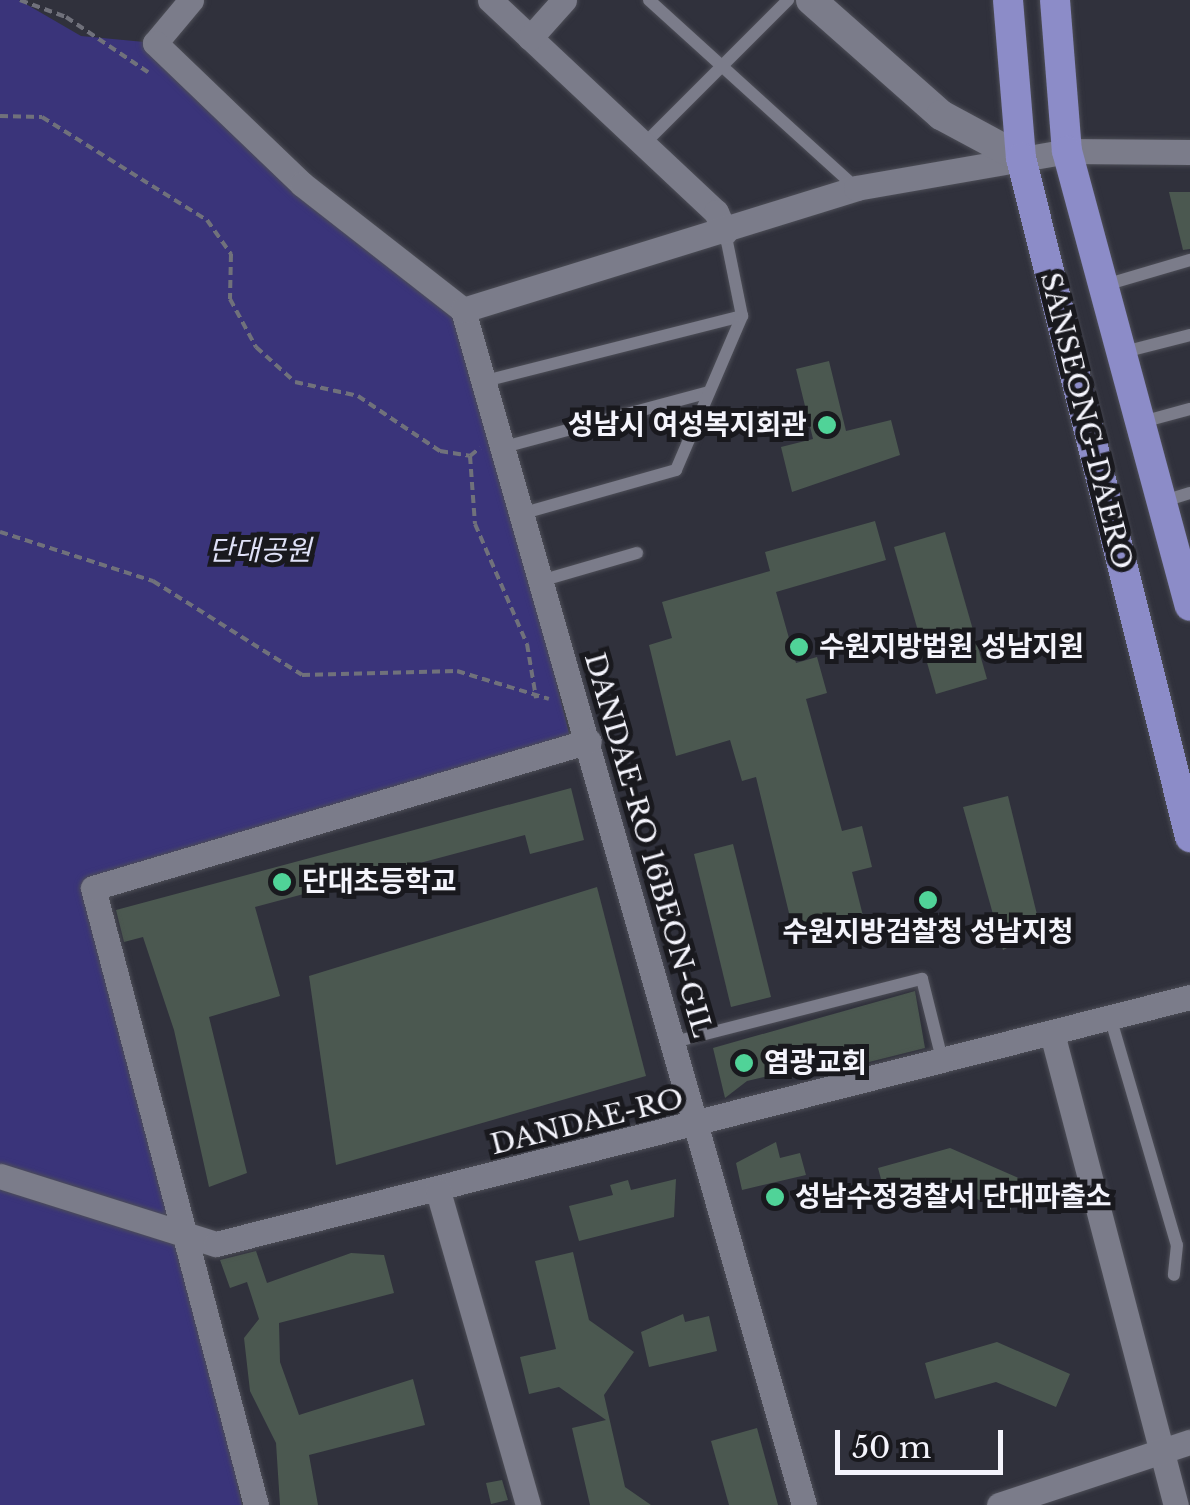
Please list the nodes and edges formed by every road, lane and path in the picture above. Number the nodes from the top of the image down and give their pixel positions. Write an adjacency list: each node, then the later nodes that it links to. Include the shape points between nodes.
1 (191, 0): 20 (street, via 154,43 302,184)
2 (490, 0): 9 (street)
3 (564, 0): 9 (street)
4 (649, 0): 10 (lane)
5 (788, 0): 10 (lane)
6 (811, 0): 15 (street, via 941,115)
7 (1008, 0): 15 (main road, SANSEONG-DAERO)
8 (1056, 0): 13 (main road, SANSEONG-DAERO)
9 (530, 38): 12 (street)
10 (719, 62): 12 (lane); 16 (lane)
11 (0, 116): 29 (path, via 42,117 207,220 231,254 230,299 256,347 296,382 358,396 440,451)
12 (644, 144): 17 (street)
13 (1067, 151): 14 (street); 15 (street); 19 (main road, SANSEONG-DAERO)
14 (1190, 152)
15 (1021, 158): 16 (street); 40 (main road, SANSEONG-DAERO)
16 (856, 188): 17 (street)
17 (725, 232): 20 (street); 21 (lane)
18 (1190, 260): 19 (lane)
19 (1103, 286): 23 (main road, SANSEONG-DAERO)
20 (463, 310): 24 (street, DANDAE-RO 16BEON-GIL)
21 (742, 316): 24 (lane); 25 (lane)
22 (1190, 334): 23 (lane)
23 (1119, 354): 27 (main road, SANSEONG-DAERO)
24 (486, 381): 28 (street, DANDAE-RO 16BEON-GIL)
25 (709, 392): 28 (lane); 31 (lane, via 676,470)
26 (1190, 409): 27 (lane)
27 (1142, 422): 30 (main road, SANSEONG-DAERO)
28 (502, 440): 29 (path); 31 (street, DANDAE-RO 16BEON-GIL)
29 (470, 456): 37 (path, via 475,524 532,658)
30 (1176, 497): 34 (main road, SANSEONG-DAERO)
31 (524, 513): 35 (street, DANDAE-RO 16BEON-GIL)
32 (0, 532): 37 (path, via 153,581 302,675 456,671)
33 (637, 553): 35 (lane)
34 (1184, 563): 36 (main road, SANSEONG-DAERO)
35 (540, 582): 39 (street, DANDAE-RO 16BEON-GIL)
36 (1190, 606)
37 (536, 698): 38 (path)
38 (559, 701)
39 (588, 740): 44 (street, DANDAE-RO 16BEON-GIL); 49 (street, via 93,888)
40 (1190, 837)
41 (1190, 997): 42 (street, DANDAE-RO)
42 (1112, 1020): 43 (street, DANDAE-RO); 50 (lane, via 1176,1245)
43 (1053, 1037): 45 (street, DANDAE-RO); 52 (street)
44 (674, 1042): 45 (lane, via 922,979); 46 (street, DANDAE-RO 16BEON-GIL)
45 (943, 1064): 46 (street, DANDAE-RO)
46 (698, 1125): 48 (street, DANDAE-RO); 55 (street, DANDAE-RO 16BEON-GIL)
47 (0, 1176): 49 (street, DANDAE-RO)
48 (438, 1190): 49 (street, DANDAE-RO, via 216,1244); 54 (street)
49 (187, 1236): 53 (street)
50 (1174, 1275)
51 (1190, 1442): 52 (street)
52 (1161, 1450): 56 (street); 57 (street)
53 (256, 1505)
54 (528, 1505)
55 (804, 1505)
56 (999, 1505)
57 (1176, 1505)

